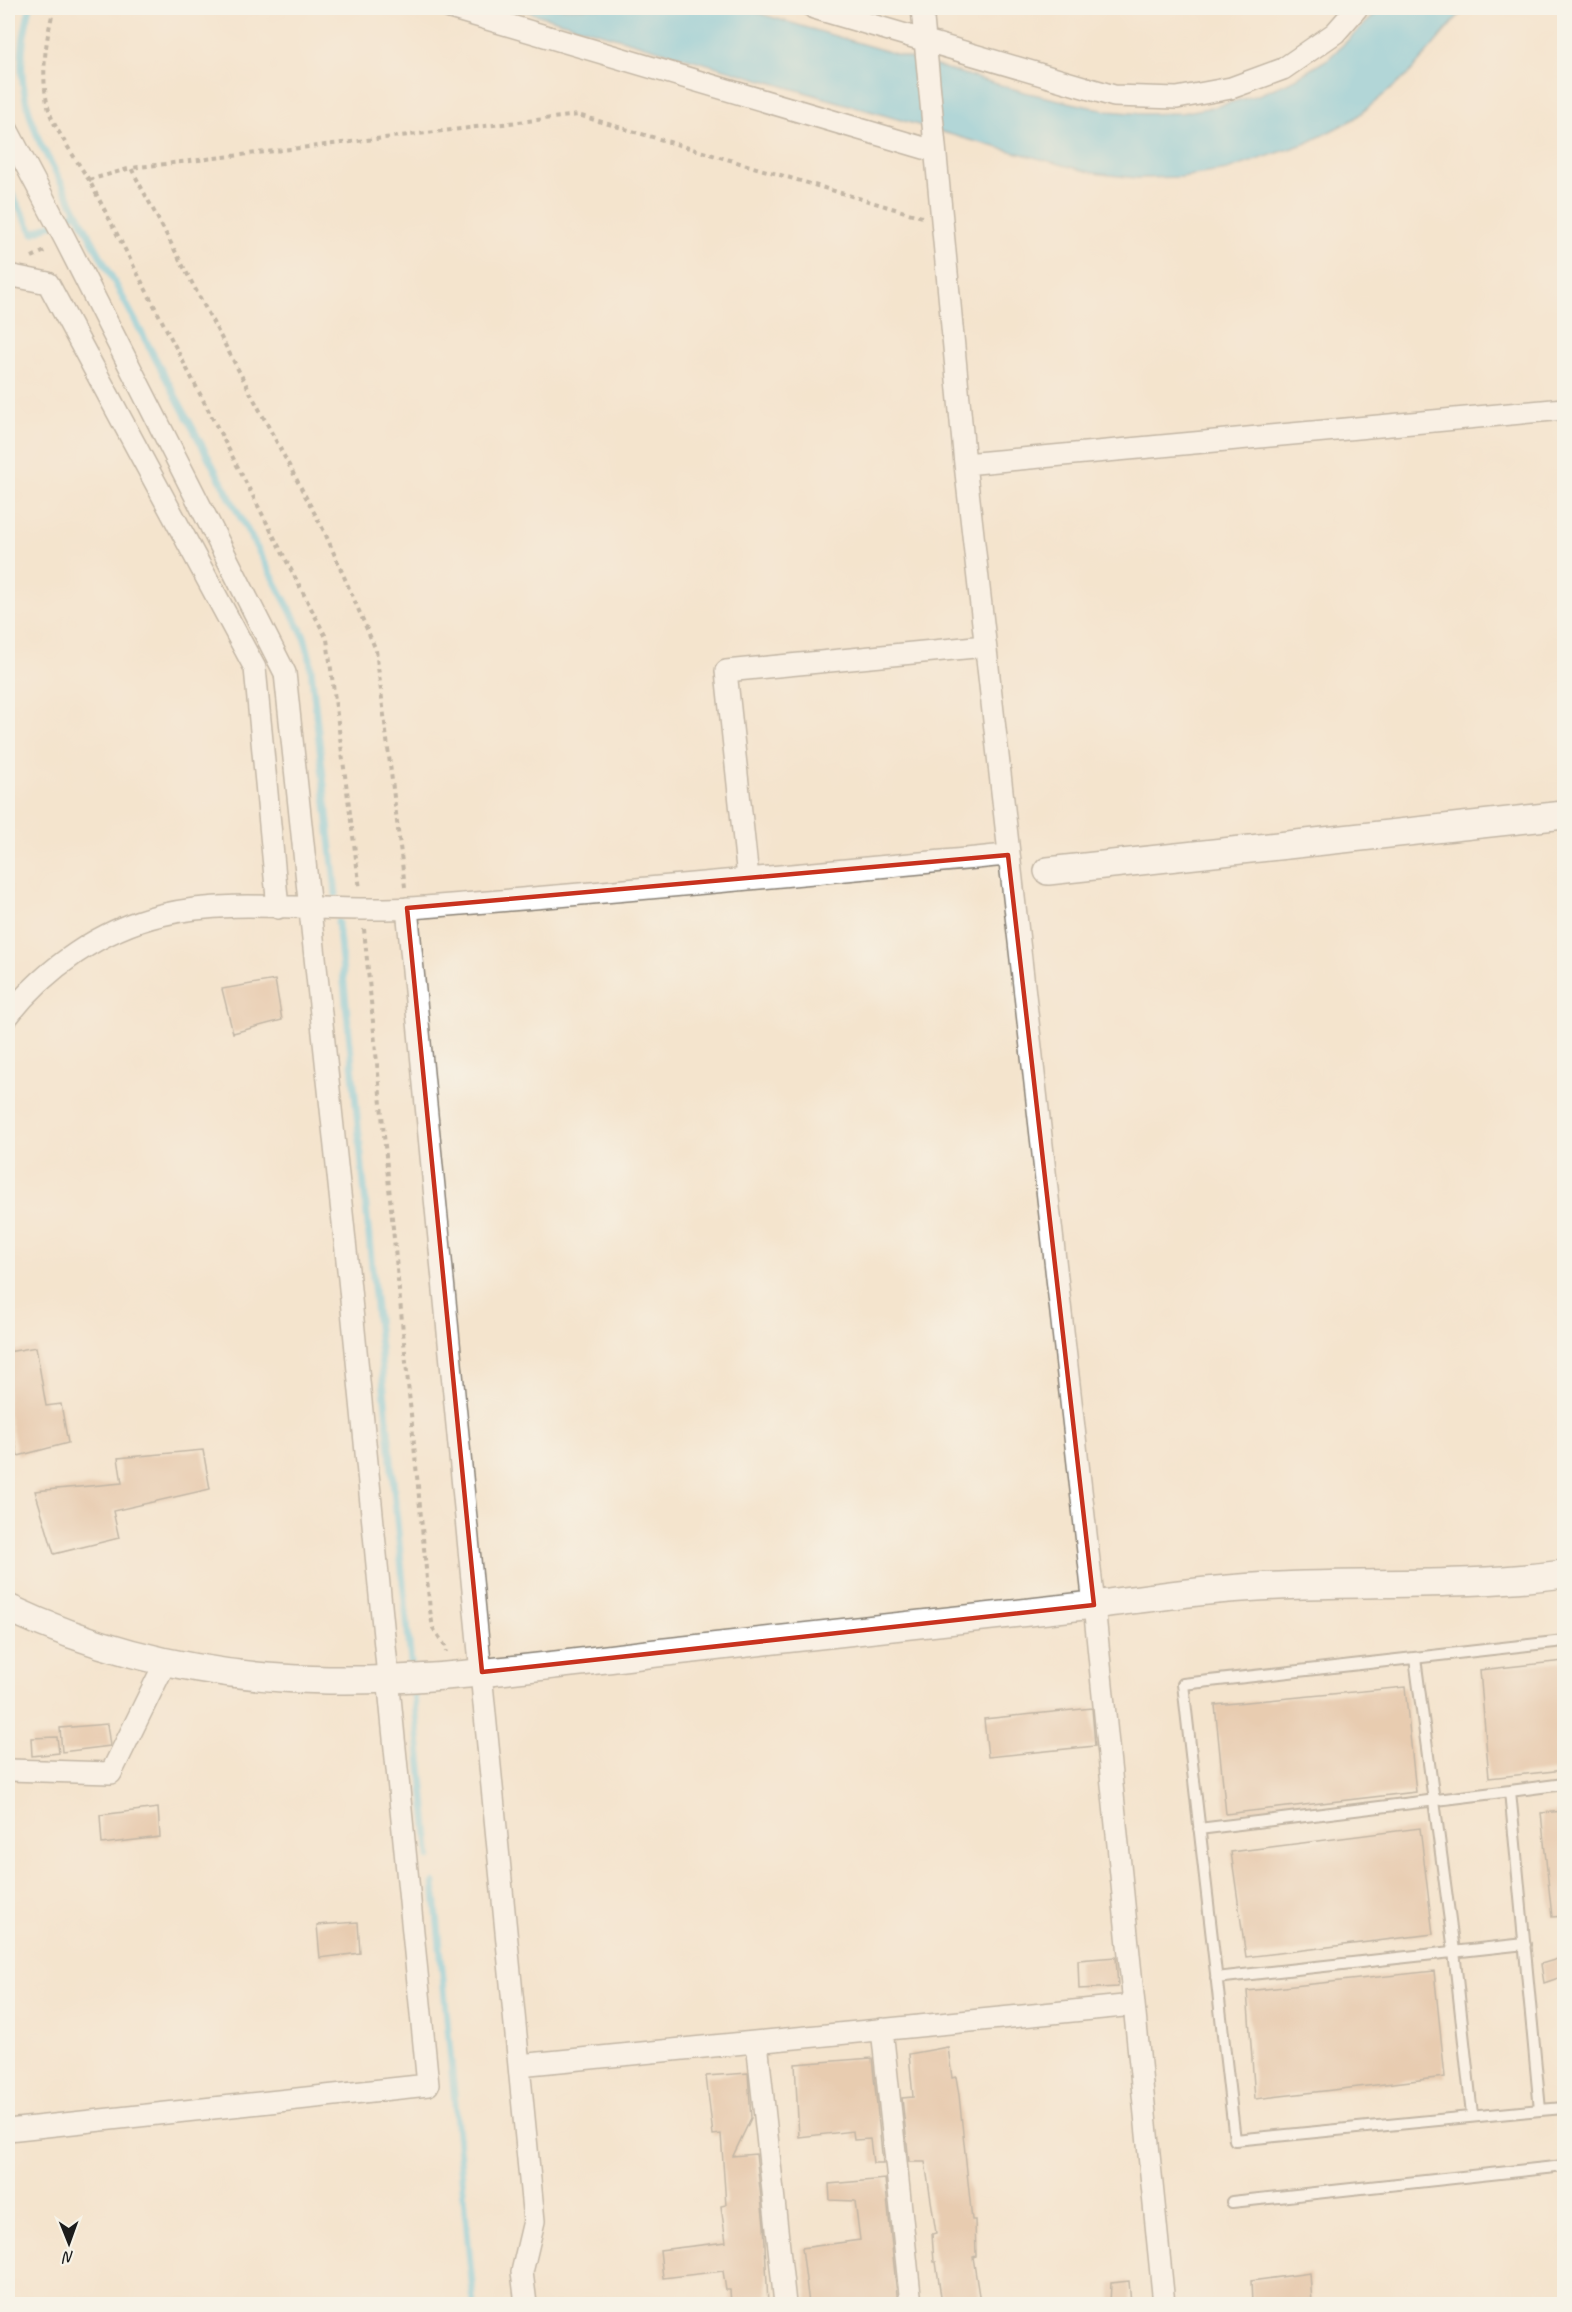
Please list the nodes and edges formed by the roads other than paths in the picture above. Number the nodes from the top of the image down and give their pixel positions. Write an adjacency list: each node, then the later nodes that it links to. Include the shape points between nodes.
1 (450, 8): 7 (street)
2 (814, 8): 5 (street)
3 (922, 8): 5 (street)
4 (1357, 8): 5 (street, via 1335,33 1283,69 1231,88 1177,98 1114,96)
5 (924, 47): 7 (street)
6 (8, 131): 17 (street, via 285,673)
7 (934, 147): 10 (street)
8 (16, 276): 16 (street, via 48,283 255,668)
9 (1564, 409): 10 (street)
10 (965, 464): 11 (street)
11 (985, 646): 13 (street); 15 (street, via 726,671)
12 (1564, 815): 14 (street)
13 (1008, 855): 15 (street); 21 (street)
14 (1048, 871)
15 (748, 878): 18 (street)
16 (278, 908): 17 (street); 19 (street, via 198,908 160,915 131,926 85,946 29,989)
17 (310, 908): 18 (street); 27 (street)
18 (407, 908): 26 (street)
19 (8, 1016)
20 (1564, 1574): 21 (street, via 1515,1581 1220,1590)
21 (1094, 1605): 26 (street); 36 (street)
22 (8, 1608): 25 (street, via 35,1621)
23 (1564, 1641): 24 (lane)
24 (1415, 1658): 31 (lane); 32 (lane, via 1183,1684)
25 (166, 1661): 27 (street, via 283,1678); 28 (street, via 111,1773)
26 (483, 1672): 27 (street); 39 (street)
27 (394, 1678): 43 (street, via 428,2085)
28 (8, 1770)
29 (1564, 1784): 30 (lane)
30 (1510, 1791): 31 (lane); 33 (lane)
31 (1433, 1799): 32 (lane); 34 (lane)
32 (1199, 1829): 35 (lane)
33 (1525, 1944): 34 (lane); 41 (lane)
34 (1454, 1951): 35 (lane); 42 (lane)
35 (1216, 1978): 42 (lane, via 1235,2140)
36 (1134, 2005): 37 (street); 49 (street)
37 (882, 2029): 38 (street); 48 (street)
38 (758, 2042): 39 (street); 47 (street)
39 (519, 2065): 46 (street, via 534,2222 522,2272)
40 (1564, 2108): 41 (lane)
41 (1540, 2110): 42 (lane)
42 (1472, 2115)
43 (8, 2130)
44 (1564, 2166): 45 (lane)
45 (1232, 2202)
46 (526, 2304)
47 (785, 2304)
48 (911, 2304)
49 (1164, 2304)

